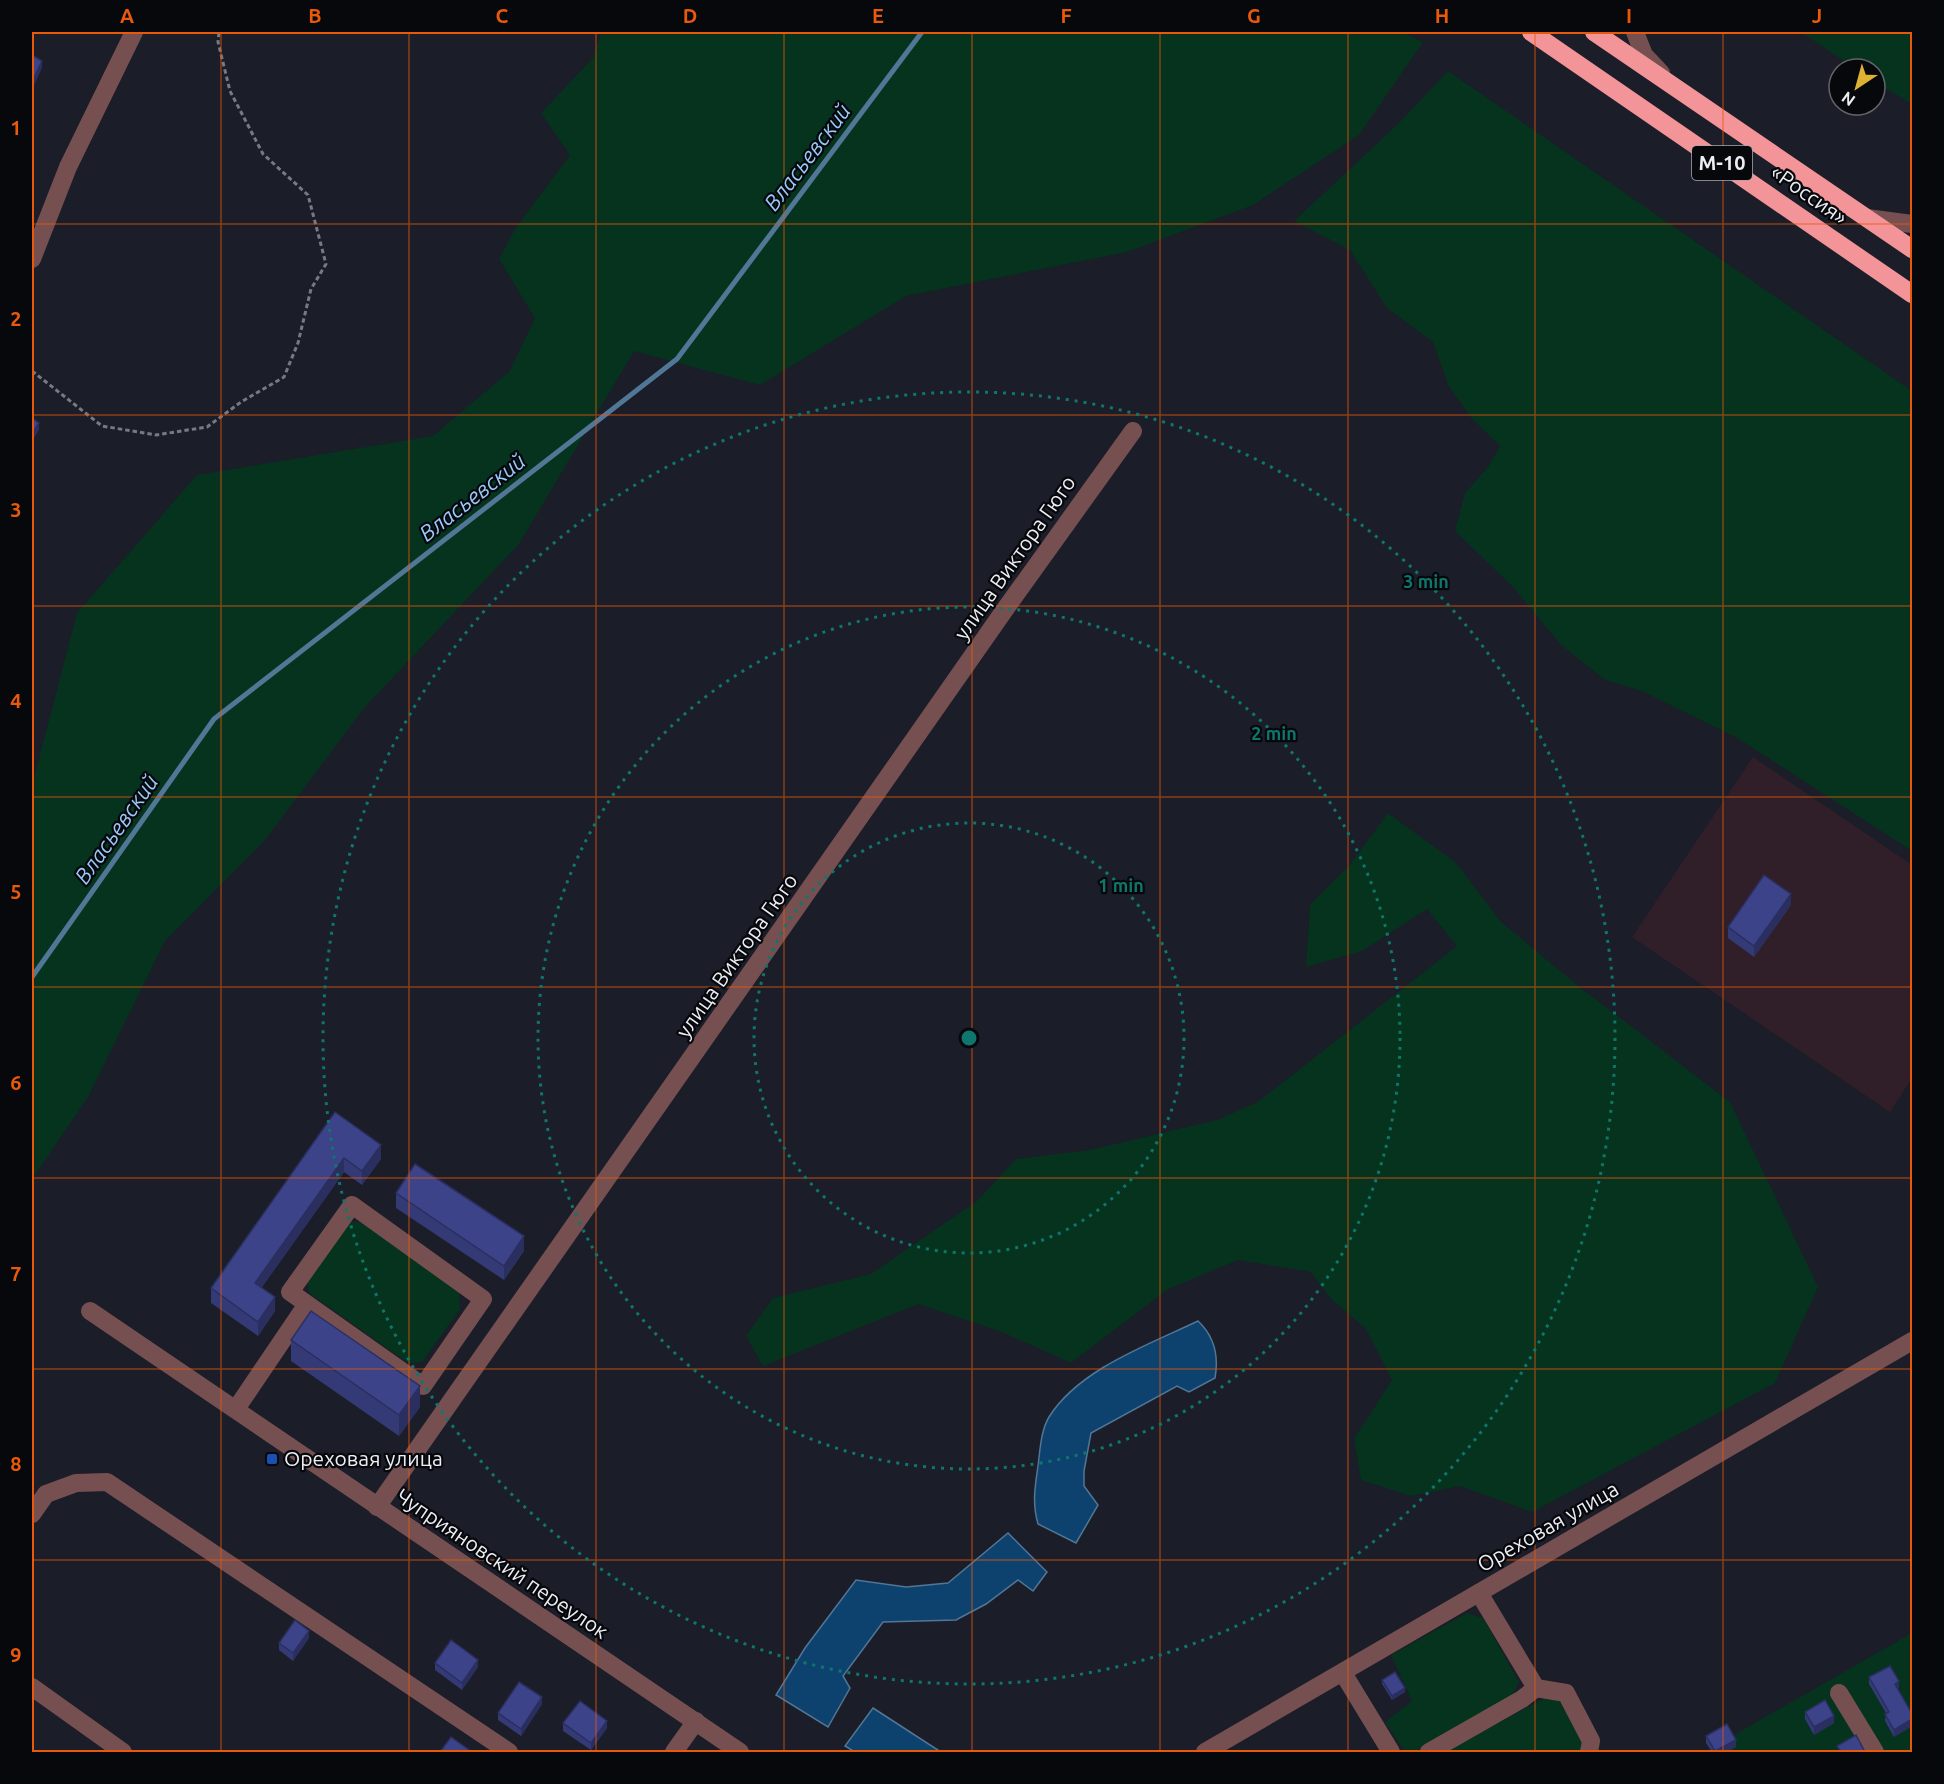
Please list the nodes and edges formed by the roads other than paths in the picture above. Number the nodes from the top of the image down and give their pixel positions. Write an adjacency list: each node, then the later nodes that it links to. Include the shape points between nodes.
1 (134, 32): 6 (street)
2 (1531, 32): 11 (highway, «Россия» / М-10)
3 (1594, 32): 5 (highway, «Россия» / М-10)
4 (1635, 32): 5 (street, via 1644,55)
5 (1677, 90): 7 (highway, «Россия» / М-10)
6 (40, 217): 10 (street)
7 (1867, 218): 8 (street); 9 (highway, «Россия» / М-10)
8 (1912, 224)
9 (1912, 249)
10 (32, 259)
11 (1912, 294)
12 (1133, 431): 17 (street, улица Виктора Гюго)
13 (307, 1304): 13 (street, via 423,1386 483,1299 352,1205 290,1292); 16 (street)
14 (90, 1311): 16 (street, Чуприяновский переулок)
15 (1912, 1341): 19 (street, Ореховая улица)
16 (236, 1408): 17 (street, Чуприяновский переулок)
17 (377, 1507): 24 (street, Чуприяновский переулок)
18 (32, 1514): 26 (street, via 46,1494 76,1483 107,1482)
19 (1479, 1593): 20 (street, Ореховая улица); 22 (street)
20 (1343, 1673): 29 (street, Ореховая улица); 30 (street)
21 (32, 1687): 25 (street)
22 (1536, 1688): 31 (street); 32 (street, via 1566,1693 1591,1741)
23 (1839, 1693): 33 (street)
24 (696, 1721): 27 (street); 28 (street, Чуприяновский переулок)
25 (123, 1752)
26 (509, 1752)
27 (674, 1752)
28 (740, 1752)
29 (1205, 1752)
30 (1391, 1752)
31 (1429, 1752)
32 (1589, 1752)
33 (1875, 1752)

